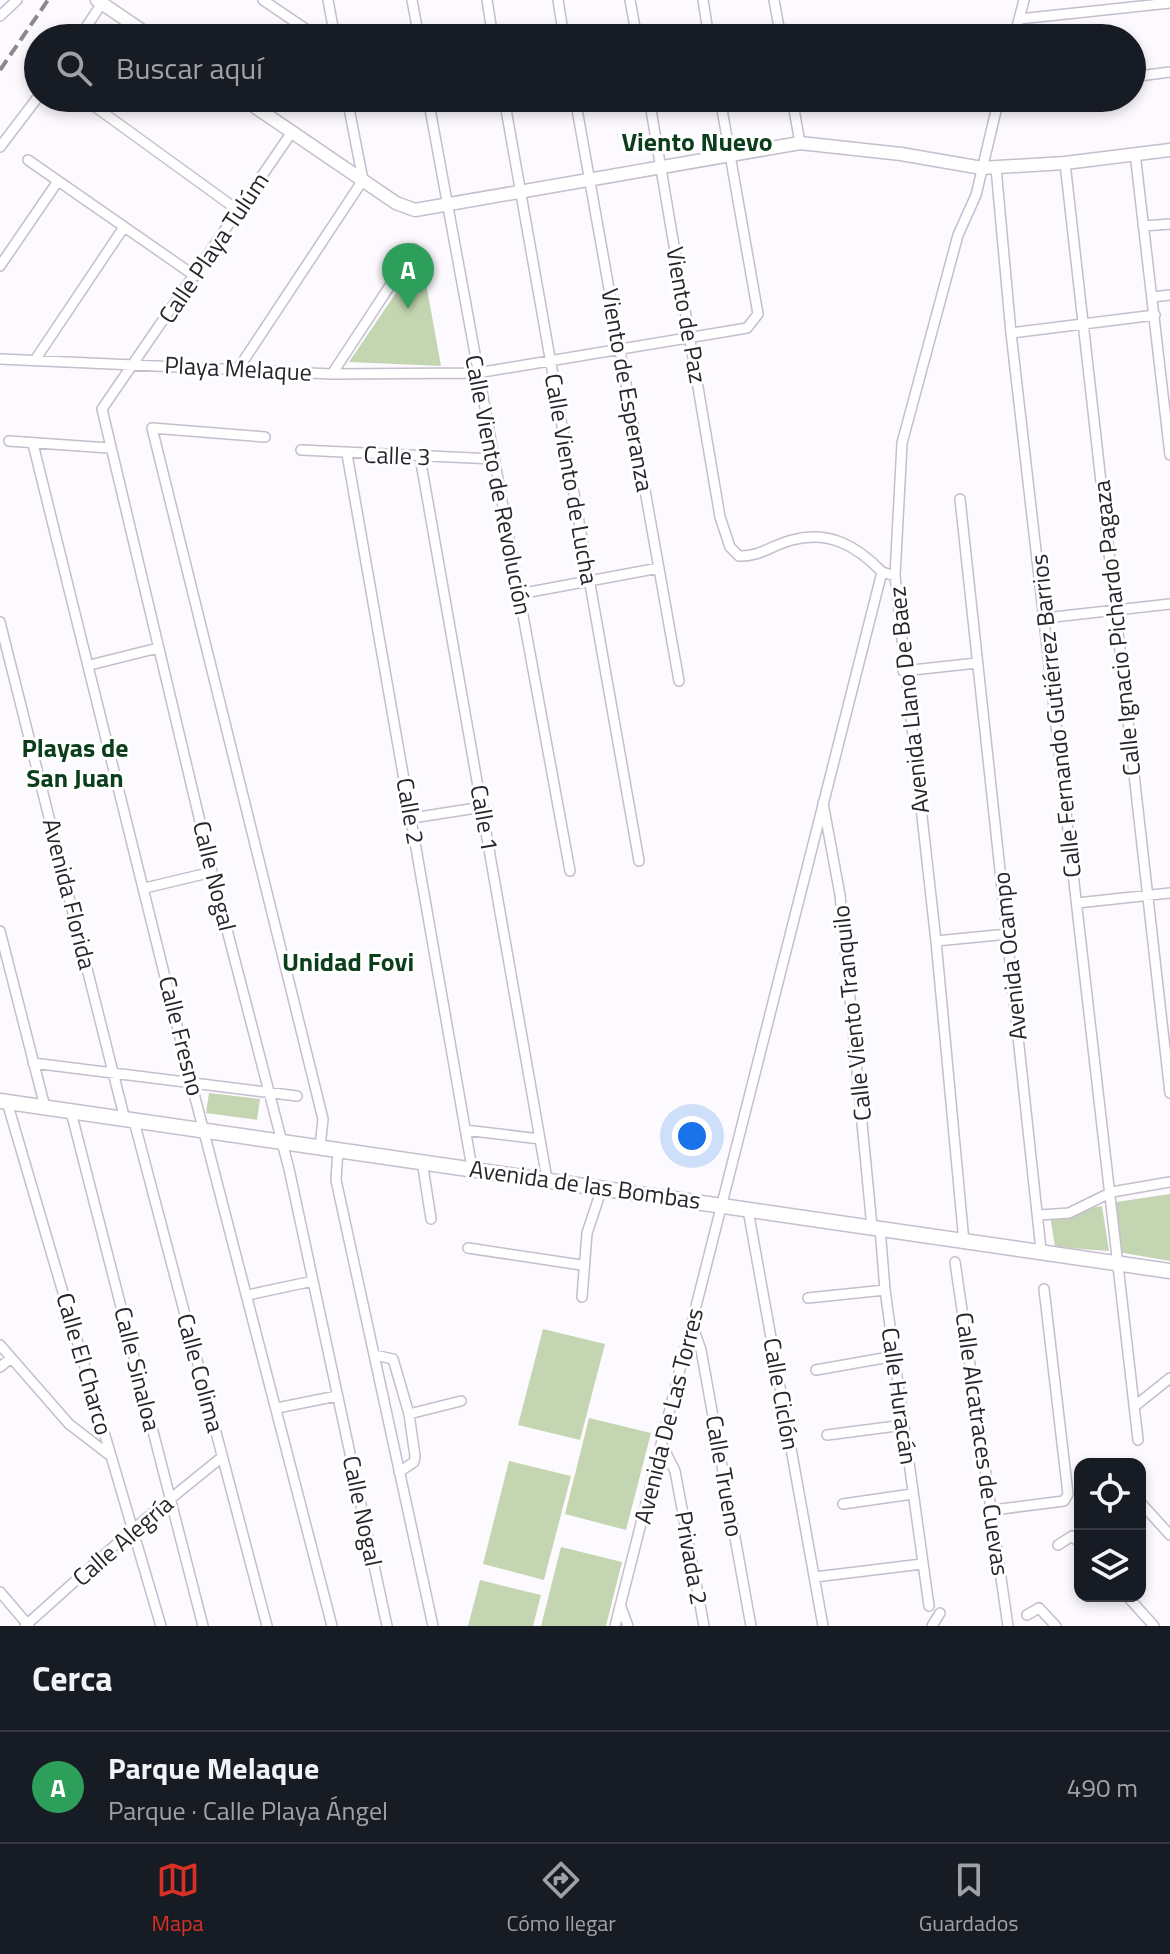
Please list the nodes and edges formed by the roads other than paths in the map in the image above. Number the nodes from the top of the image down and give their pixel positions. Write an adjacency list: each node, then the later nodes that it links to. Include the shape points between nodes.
1 (17, 0): 13 (street)
2 (263, 0): 17 (street)
3 (328, 0): 18 (street)
4 (412, 0): 19 (street)
5 (487, 0): 20 (street)
6 (558, 0): 21 (street)
7 (630, 0): 22 (street)
8 (703, 0): 23 (street)
9 (774, 0): 24 (street)
10 (1024, 0): 14 (street)
11 (101, 1): 15 (street); 16 (street)
12 (1170, 3): 14 (street)
13 (0, 16)
14 (1019, 19): 25 (street)
15 (87, 24)
16 (133, 24)
17 (298, 24)
18 (332, 24)
19 (416, 24)
20 (491, 24)
21 (562, 24)
22 (634, 24)
23 (707, 24)
24 (778, 24)
25 (1018, 24)
26 (1170, 72): 27 (street)
27 (1146, 75)
28 (27, 112): 41 (street)
29 (102, 112): 55 (street)
30 (263, 112): 39 (street)
31 (350, 112): 50 (street)
32 (430, 112): 54 (street, Calle Viento de Revolución)
33 (506, 112): 53 (street, Calle Viento de Lucha)
34 (577, 112): 51 (street, Viento de Esperanza)
35 (652, 112): 47 (street, Viento de Paz)
36 (722, 112): 44 (street)
37 (794, 112): 40 (street)
38 (996, 112): 48 (street, Avenida Llano De Baez)
39 (292, 132): 50 (street); 55 (street, Calle Playa Tulúm)
40 (800, 143): 44 (street); 48 (street)
41 (0, 147)
42 (1170, 150): 43 (street)
43 (1135, 153): 46 (street); 57 (street)
44 (730, 155): 47 (street); 67 (street, Playa Melaque, via 758,314 747,328)
45 (28, 160): 52 (street)
46 (1065, 163): 49 (street); 65 (street, Calle Ignacio Pichardo Pagaza)
47 (662, 168): 51 (street); 67 (street, Viento de Paz)
48 (982, 168): 49 (street); 90 (street, Avenida Llano De Baez, via 958,235 902,443)
49 (996, 168): 66 (street, Calle Fernando Gutiérrez Barrios)
50 (363, 180): 54 (street, via 405,208); 74 (street)
51 (589, 180): 53 (street); 68 (street, Viento de Esperanza)
52 (58, 181): 58 (street); 60 (street)
53 (521, 194): 54 (street); 71 (street, Calle Viento de Lucha)
54 (446, 206): 75 (street, Calle Viento de Revolución)
55 (239, 211): 61 (street, Calle Playa Tulúm)
56 (1170, 224): 57 (street)
57 (1143, 226): 63 (street)
58 (124, 227): 61 (street); 70 (street)
59 (414, 249): 76 (street)
60 (0, 266)
61 (195, 276): 72 (street, Calle Playa Tulúm)
62 (1170, 295): 63 (street)
63 (1153, 297): 64 (street)
64 (1155, 315): 65 (street); 73 (street)
65 (1084, 325): 66 (street); 94 (street, Calle Ignacio Pichardo Pagaza)
66 (1011, 333): 95 (street, Calle Fernando Gutiérrez Barrios)
67 (690, 336): 68 (street, Playa Melaque); 89 (street, Viento de Paz, via 723,533 739,556 753,557 792,540 819,537 846,542)
68 (620, 348): 71 (street, Playa Melaque); 88 (street, Viento de Esperanza)
69 (0, 359): 70 (street, Playa Melaque)
70 (35, 360): 72 (street, Playa Melaque)
71 (549, 360): 75 (street, Playa Melaque); 91 (street, Calle Viento de Lucha)
72 (135, 365): 74 (street, Playa Melaque); 81 (street, Calle Nogal, via 102,409)
73 (1166, 365): 78 (street)
74 (238, 369): 76 (street, Playa Melaque)
75 (477, 373): 76 (street, Playa Melaque); 86 (street, Calle Viento de Revolución)
76 (332, 374)
77 (265, 437): 129 (street, via 152,428 323,1119)
78 (1169, 438): 84 (street)
79 (9, 441): 80 (street)
80 (33, 444): 81 (street); 99 (street, Calle Fresno)
81 (109, 448): 97 (street, Calle Nogal)
82 (301, 450): 83 (street, Calle 3)
83 (347, 454): 85 (street, Calle 3); 104 (street, Calle 2)
84 (1170, 455)
85 (420, 457): 86 (street, Calle 3); 103 (street, Calle 1)
86 (494, 459): 92 (street, Calle Viento de Revolución)
87 (960, 499): 98 (street, Avenida Ocampo)
88 (659, 568): 91 (street); 101 (street, Viento de Esperanza)
89 (882, 572): 90 (street); 102 (street, Avenida De Las Torres)
90 (895, 576): 100 (street, Avenida Llano De Baez)
91 (589, 581): 92 (street); 105 (street, Calle Viento de Lucha)
92 (519, 594): 106 (street, Calle Viento de Revolución)
93 (1170, 604): 94 (street)
94 (1115, 610): 95 (street); 110 (street, Calle Ignacio Pichardo Pagaza)
95 (1045, 618): 111 (street, Calle Fernando Gutiérrez Barrios)
96 (0, 622): 116 (street, Avenida Florida)
97 (158, 648): 99 (street); 107 (street, Calle Nogal)
98 (977, 663): 100 (street); 113 (street, Avenida Ocampo)
99 (90, 665): 108 (street, Calle Fresno)
100 (903, 671): 114 (street, Avenida Llano De Baez)
101 (679, 681)
102 (823, 799): 137 (street, Avenida De Las Torres); 141 (street, Calle Viento Tranquilo, via 840,895)
103 (483, 807): 104 (street); 127 (street, Calle 1)
104 (412, 818): 125 (street, Calle 2)
105 (639, 861)
106 (570, 871)
107 (212, 872): 108 (street); 118 (street, Calle Nogal)
108 (145, 888): 117 (street, Calle Fresno)
109 (1170, 893): 110 (street)
110 (1147, 895): 111 (street); 119 (street, Calle Ignacio Pichardo Pagaza)
111 (1077, 903): 136 (street, Calle Fernando Gutiérrez Barrios)
112 (0, 931): 115 (street)
113 (1008, 934): 114 (street); 139 (street, Avenida Ocampo)
114 (936, 941): 142 (street, Avenida Llano De Baez)
115 (33, 1063): 116 (street); 122 (street)
116 (114, 1072): 117 (street); 124 (street, Avenida Florida)
117 (191, 1082): 118 (street); 126 (street, Calle Fresno)
118 (268, 1091): 120 (street); 128 (street, Calle Nogal)
119 (1170, 1093)
120 (297, 1096)
121 (3, 1101): 122 (main road, Avenida de las Bombas); 172 (street, Calle El Charco)
122 (45, 1107): 123 (main road, Avenida de las Bombas)
123 (71, 1112): 124 (main road, Avenida de las Bombas); 176 (street, Calle Sinaloa)
124 (130, 1120): 126 (main road, Avenida de las Bombas); 173 (street, Calle Colima)
125 (465, 1130): 127 (street); 132 (street, Calle 2)
126 (206, 1131): 128 (main road, Avenida de las Bombas); 152 (street, Calle Fresno)
127 (540, 1139): 133 (street, Calle 1)
128 (281, 1141): 129 (main road, Avenida de las Bombas); 149 (street, Calle Nogal)
129 (320, 1147): 130 (main road, Avenida de las Bombas)
130 (338, 1149): 131 (main road, Avenida de las Bombas); 157 (street, via 336,1180)
131 (422, 1161): 132 (main road, Avenida de las Bombas); 140 (street)
132 (472, 1168): 133 (main road, Avenida de las Bombas)
133 (547, 1179): 135 (main road, Avenida de las Bombas)
134 (1170, 1182): 136 (street)
135 (602, 1188): 137 (main road, Avenida de las Bombas); 147 (street)
136 (1112, 1192): 139 (street, via 1069,1213); 146 (street, Calle Fernando Gutiérrez Barrios)
137 (722, 1206): 138 (main road, Avenida de las Bombas); 155 (street, Avenida De Las Torres)
138 (748, 1210): 141 (main road, Avenida de las Bombas); 185 (street, Calle Ciclón)
139 (1040, 1215): 144 (street, Avenida Ocampo)
140 (431, 1219)
141 (876, 1228): 142 (main road, Avenida de las Bombas); 151 (street, Calle Huracán)
142 (964, 1242): 144 (main road, Avenida de las Bombas)
143 (468, 1248): 147 (street)
144 (1041, 1250): 146 (main road, Avenida de las Bombas)
145 (955, 1262): 179 (street, Calle Alcatraces de Cuevas)
146 (1119, 1262): 148 (main road, Avenida de las Bombas); 165 (street, Calle Fernando Gutiérrez Barrios)
147 (581, 1265): 153 (street)
148 (1170, 1271)
149 (313, 1281): 152 (street); 163 (street, Calle Nogal)
150 (1044, 1289): 179 (street, via 1068,1494 1064,1501)
151 (885, 1290): 154 (street); 158 (street, Calle Huracán)
152 (248, 1295): 166 (street, Calle Fresno)
153 (582, 1297)
154 (808, 1298)
155 (693, 1327): 171 (street, Avenida De Las Torres); 202 (street, Calle Trueno)
156 (0, 1345): 159 (street)
157 (374, 1355): 167 (street, via 393,1359); 174 (street)
158 (895, 1356): 161 (street); 168 (street, Calle Huracán)
159 (11, 1358): 160 (street); 172 (street, via 69,1424)
160 (0, 1367)
161 (816, 1370)
162 (1170, 1378): 165 (street)
163 (337, 1396): 166 (street); 197 (street, Calle Nogal)
164 (461, 1401): 167 (street)
165 (1135, 1406): 170 (street, Calle Fernando Gutiérrez Barrios)
166 (277, 1408): 196 (street, Calle Fresno)
167 (409, 1414): 174 (street, via 414,1462)
168 (904, 1425): 169 (street); 175 (street, Calle Huracán)
169 (827, 1435)
170 (1138, 1440)
171 (662, 1445): 188 (street, Avenida De Las Torres); 201 (street, Privada 2, via 675,1471)
172 (108, 1454): 180 (street, Calle El Charco)
173 (222, 1457): 176 (street, Calle Alegría); 195 (street, Calle Colima)
174 (399, 1472): 198 (street)
175 (912, 1494): 177 (street); 184 (street, Calle Huracán)
176 (171, 1499): 180 (street, Calle Alegría); 194 (street, Calle Sinaloa)
177 (843, 1504)
178 (1146, 1509): 181 (street)
179 (993, 1510): 205 (street, Calle Alcatraces de Cuevas)
180 (132, 1530): 192 (street, Calle Alegría); 193 (street, Calle El Charco)
181 (1170, 1535)
182 (1074, 1538): 183 (street)
183 (1058, 1545)
184 (922, 1564): 185 (street); 189 (street, Calle Huracán)
185 (815, 1577): 203 (street, Calle Ciclón)
186 (0, 1592): 192 (street)
187 (1132, 1602): 207 (street)
188 (620, 1606): 199 (street, Avenida De Las Torres); 200 (street)
189 (929, 1606)
190 (940, 1613): 204 (street)
191 (1027, 1615): 206 (street, via 1039,1608)
192 (27, 1625)
193 (161, 1626)
194 (203, 1626)
195 (267, 1626)
196 (332, 1626)
197 (387, 1626)
198 (433, 1626)
199 (615, 1626)
200 (628, 1626)
201 (704, 1626)
202 (751, 1626)
203 (823, 1626)
204 (932, 1626)
205 (1008, 1626)
206 (1056, 1626)
207 (1154, 1626)

